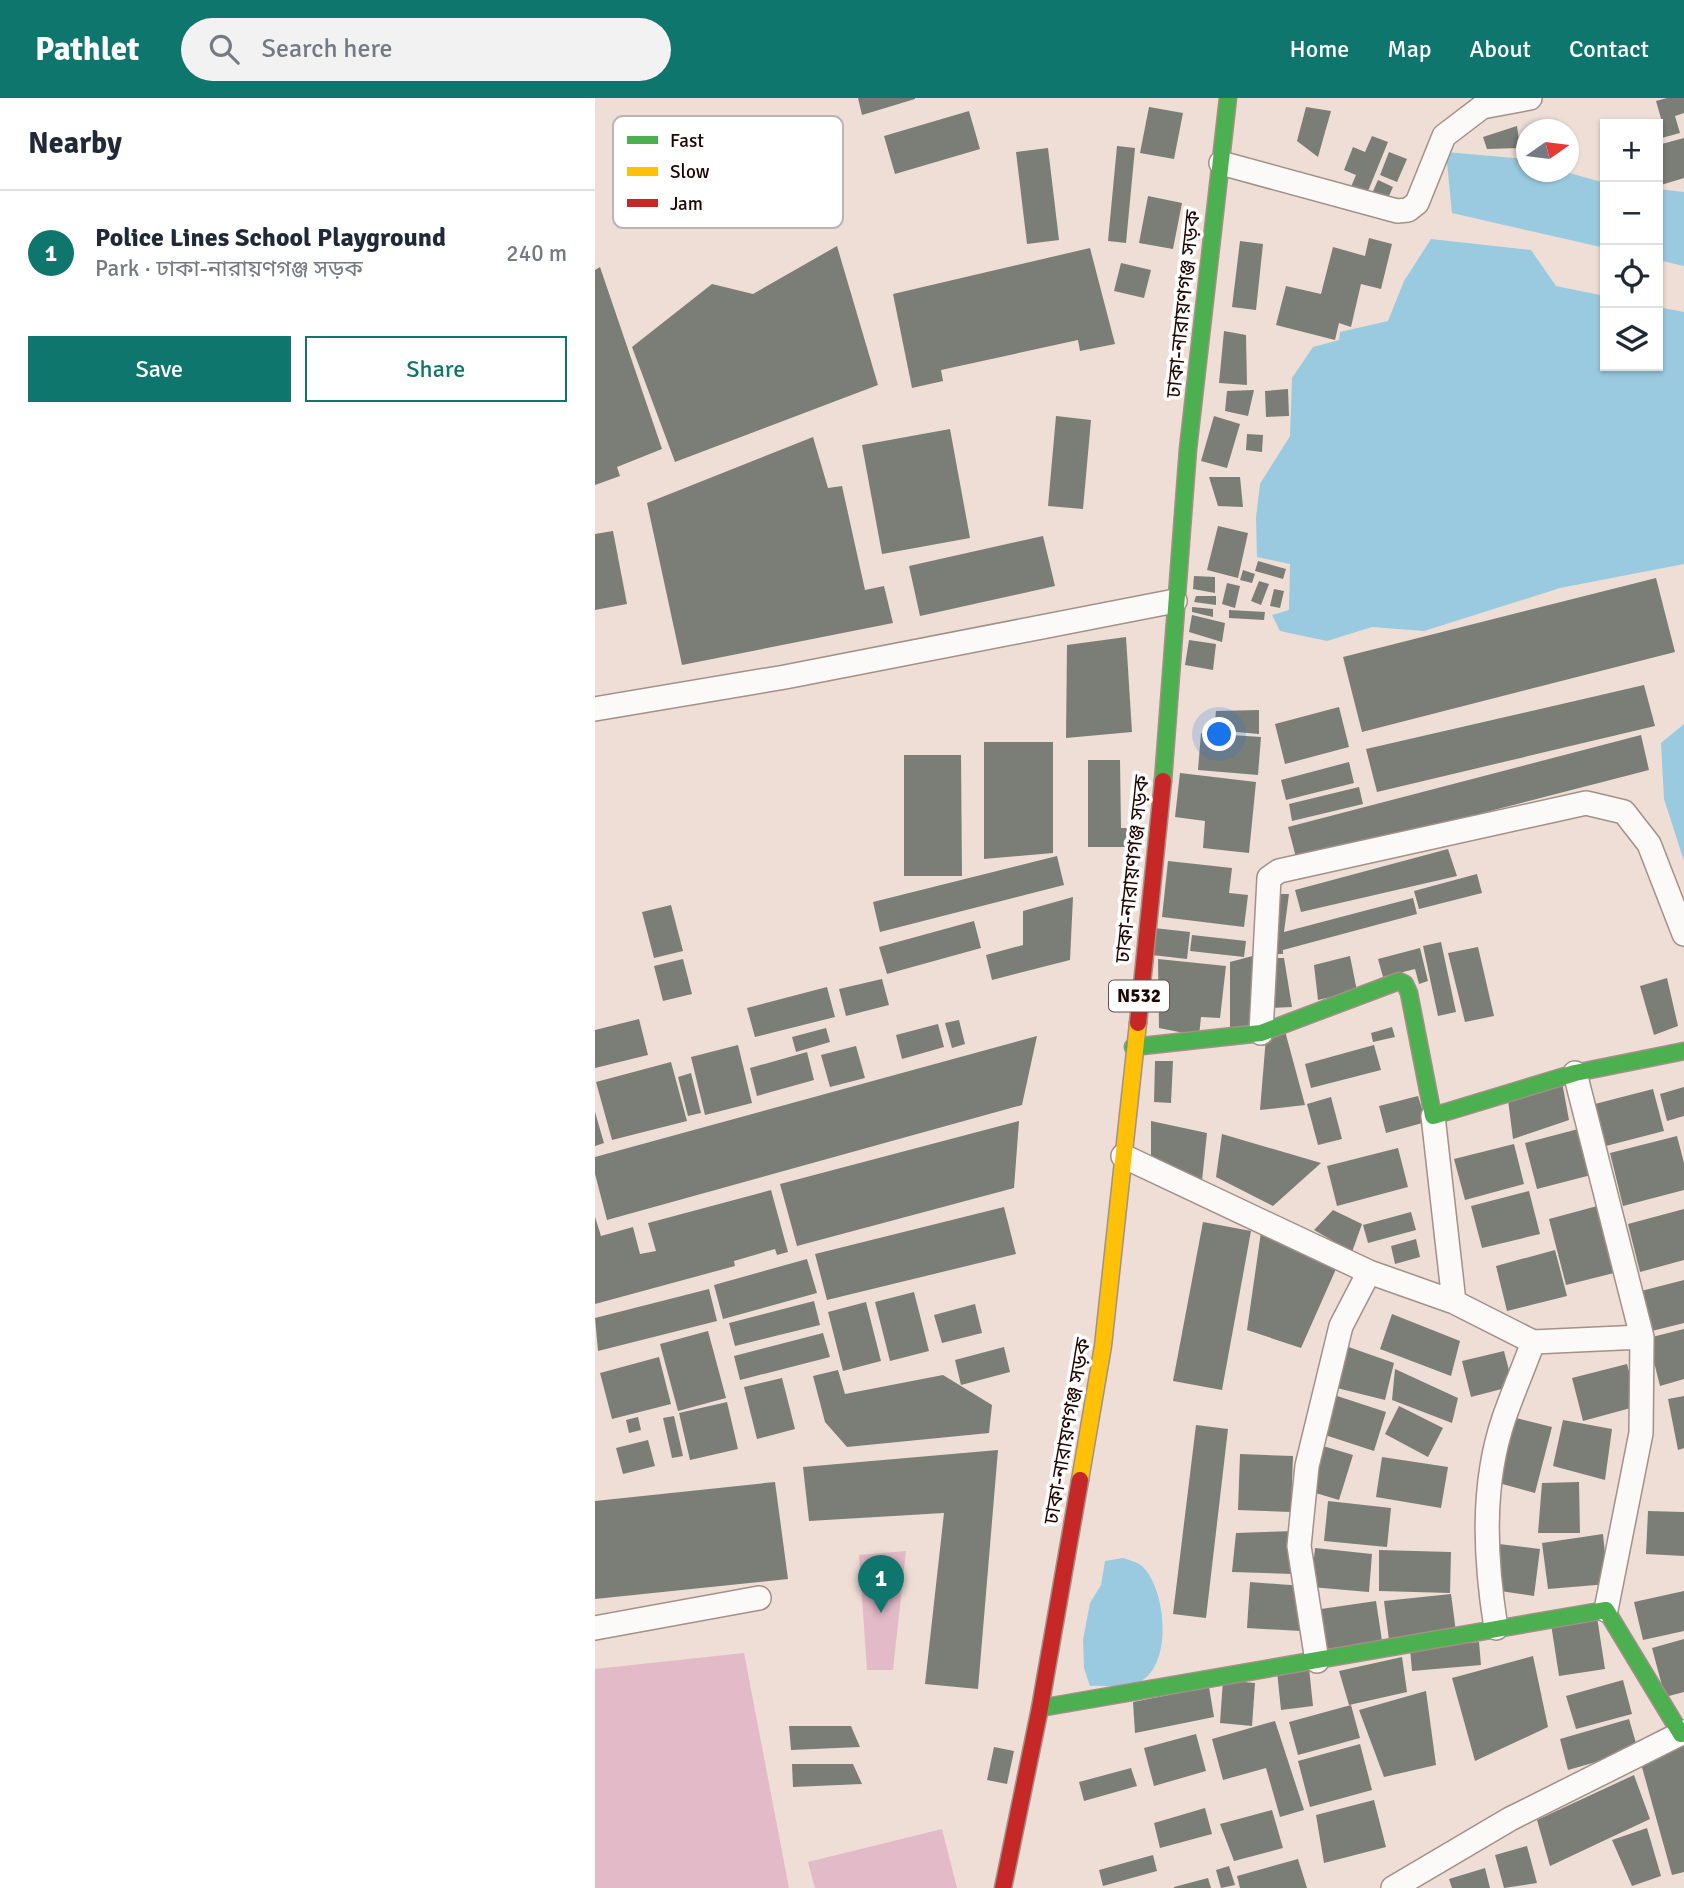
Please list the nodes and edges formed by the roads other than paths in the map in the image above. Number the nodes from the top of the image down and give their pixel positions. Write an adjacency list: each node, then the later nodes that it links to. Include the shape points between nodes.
1 (1229, 98): 3 (main road, ঢাকা-নারায়ণগঞ্জ সড়ক / N532)
2 (1530, 98): 3 (street, via 1482,107 1444,136 1417,203 1408,210 1397,211)
3 (1221, 163): 4 (main road, ঢাকা-নারায়ণগঞ্জ সড়ক / N532)
4 (1175, 601): 5 (street); 8 (main road, ঢাকা-নারায়ণগঞ্জ সড়ক / N532, via 1161,808)
5 (595, 709)
6 (1684, 934): 7 (street, via 1649,844 1624,813 1586,803 1279,871 1269,877)
7 (1261, 1033): 8 (main road); 11 (main road, via 1399,981 1405,984)
8 (1133, 1047): 12 (main road, ঢাকা-নারায়ণগঞ্জ সড়ক / N532)
9 (1684, 1051): 10 (main road)
10 (1579, 1072): 11 (main road); 15 (street)
11 (1433, 1116): 14 (street)
12 (1123, 1156): 13 (street); 22 (main road, ঢাকা-নারায়ণগঞ্জ সড়ক / N532, via 1103,1346)
13 (1369, 1272): 14 (street); 21 (street, via 1341,1326 1307,1466 1299,1546)
14 (1454, 1302): 16 (street)
15 (1641, 1337): 16 (street); 18 (street, via 1640,1433)
16 (1533, 1342): 20 (street, via 1503,1420 1490,1479 1487,1570)
17 (759, 1598): 19 (street)
18 (1605, 1610): 20 (main road); 23 (main road)
19 (595, 1628)
20 (1496, 1628): 21 (main road)
21 (1317, 1661): 22 (main road)
22 (1040, 1708): 24 (main road, ঢাকা-নারায়ণগঞ্জ সড়ক / N532)
23 (1682, 1733): 25 (street, via 1510,1819)
24 (1003, 1888)
25 (1393, 1888)

